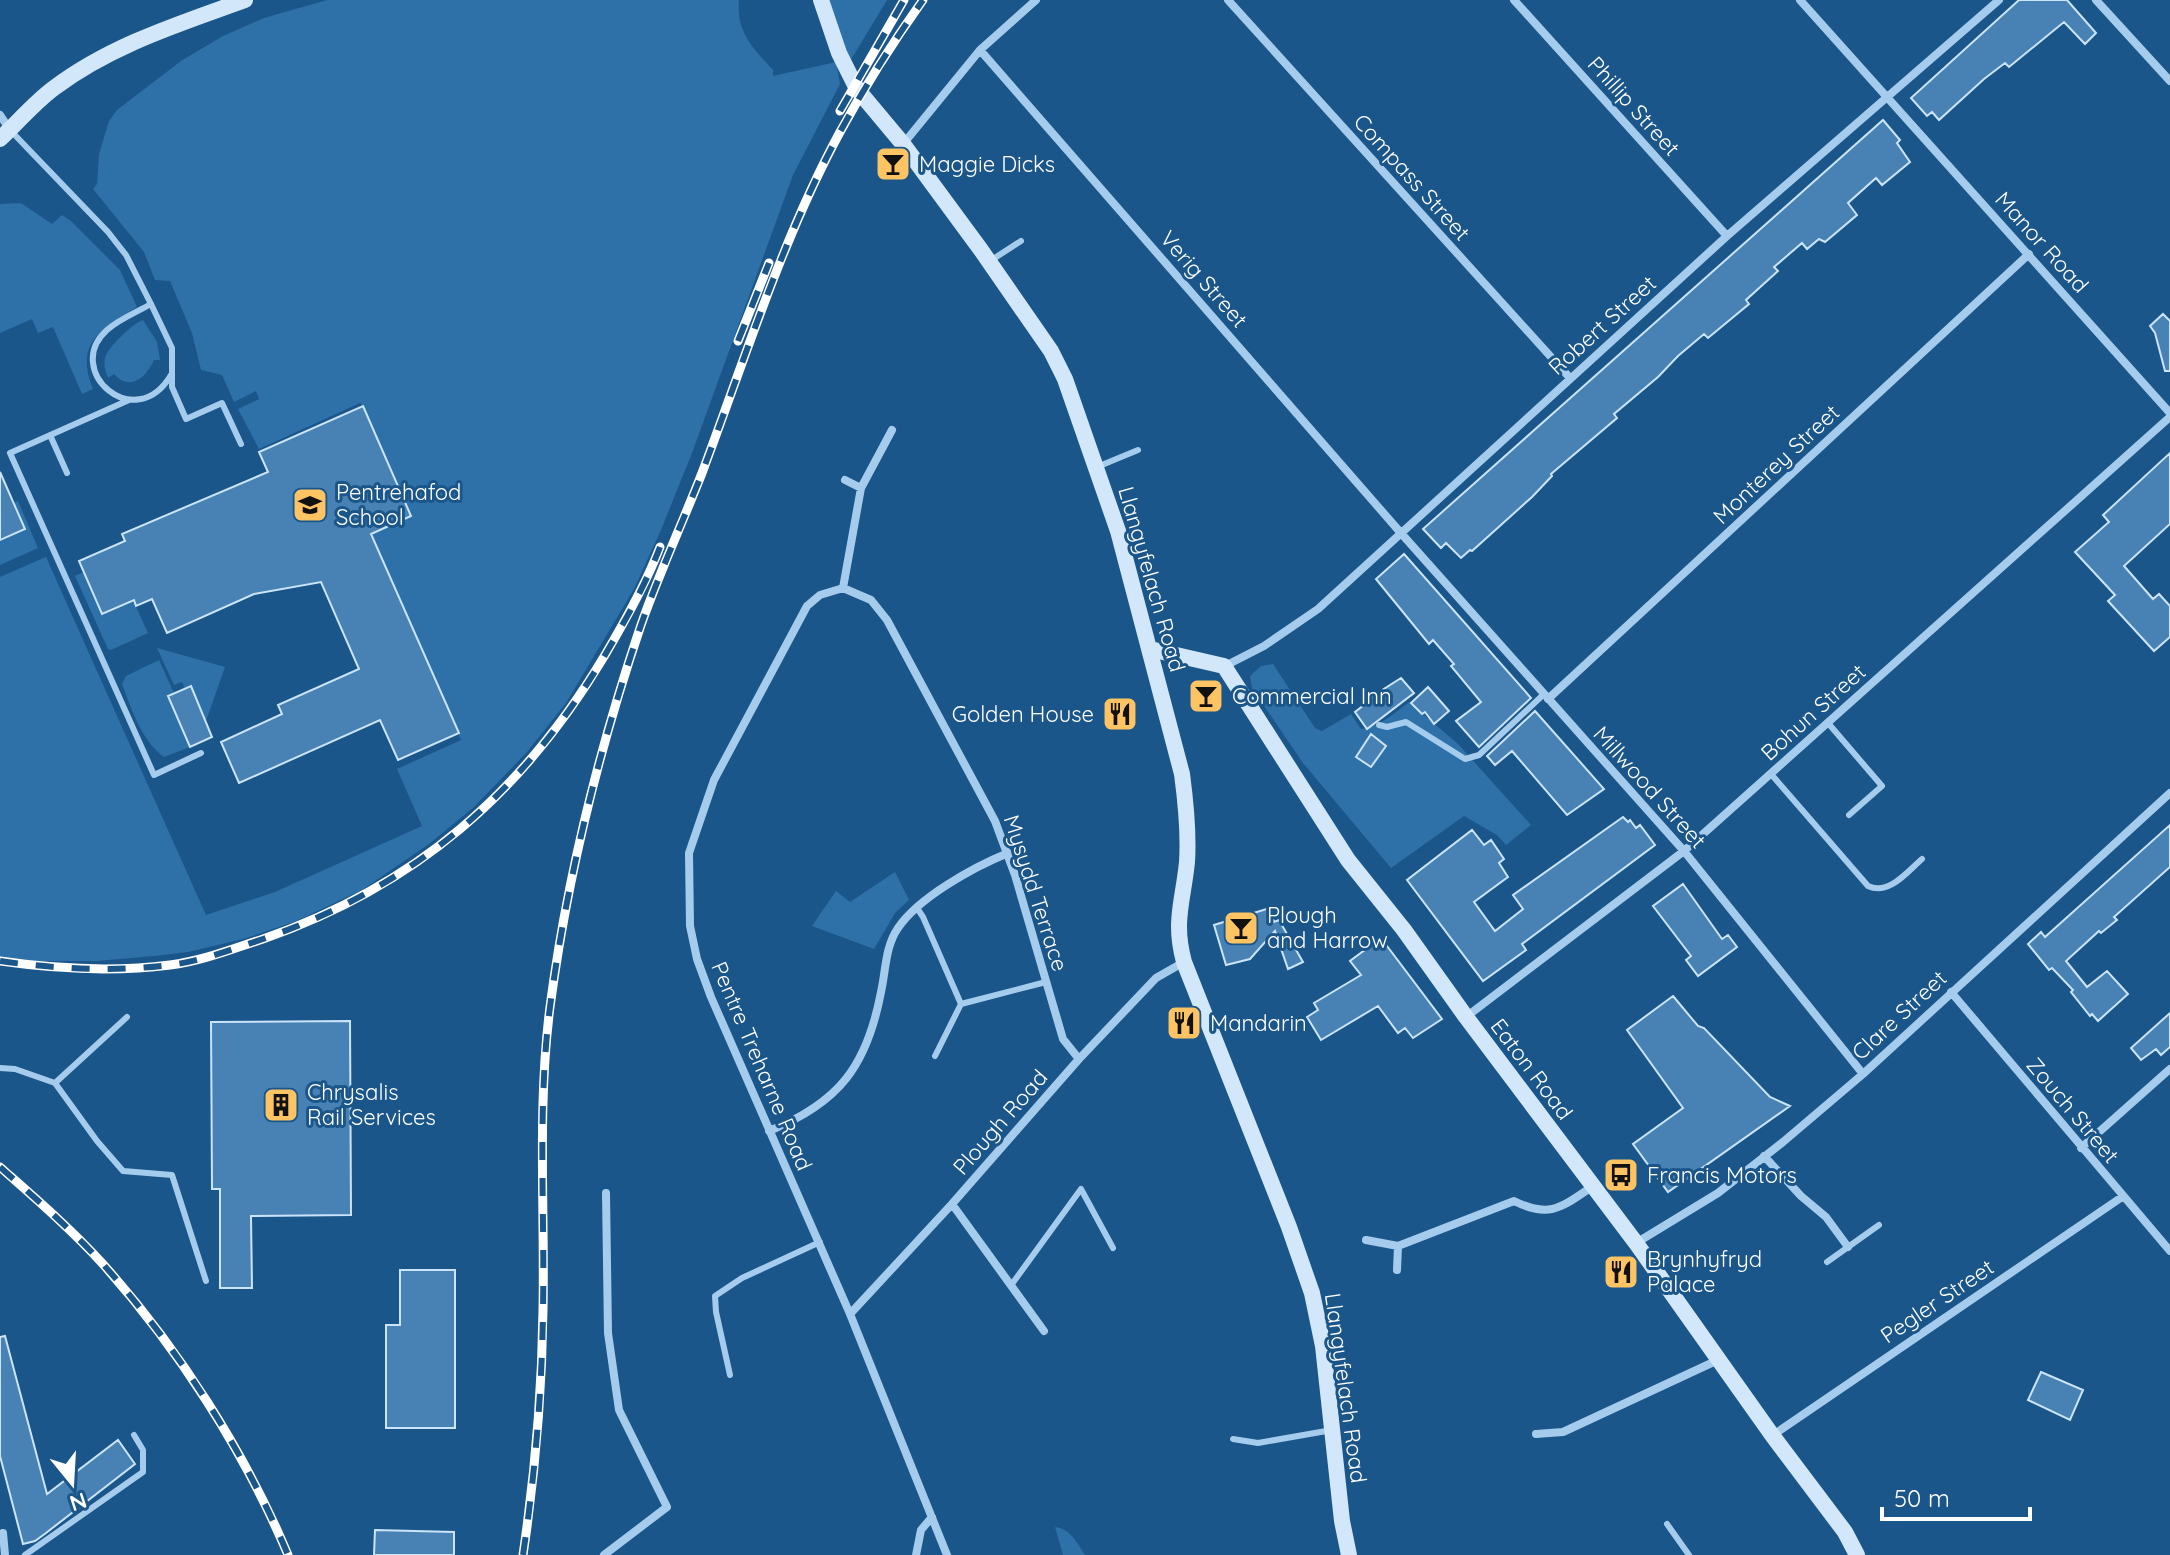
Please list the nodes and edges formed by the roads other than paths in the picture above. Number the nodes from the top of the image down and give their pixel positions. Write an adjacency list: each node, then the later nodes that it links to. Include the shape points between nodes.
1 (245, 0): 13 (main road, via 98,59 52,89)
2 (821, 0): 14 (main road, Llangyfelach Road, via 857,89)
3 (1036, 0): 9 (street)
4 (1228, 0): 21 (street, Compass Street)
5 (1514, 0): 15 (street, Phillip Street)
6 (1800, 0): 11 (street, Manor Road)
7 (1999, 0): 11 (street, Robert Street)
8 (2096, 0): 10 (street)
9 (980, 50): 14 (street); 34 (street, Verig Street)
10 (2170, 81)
11 (1887, 96): 15 (street, Robert Street); 17 (street, Manor Road)
12 (0, 115): 13 (street)
13 (5, 135): 19 (lane, via 108,232)
14 (903, 144): 18 (main road, Llangyfelach Road)
15 (1727, 236): 21 (street, Robert Street)
16 (1021, 241): 18 (lane)
17 (2029, 254): 23 (street, Manor Road); 38 (street, Monterey Street)
18 (989, 261): 30 (main road, Llangyfelach Road, via 1051,351)
19 (151, 304): 20 (lane, via 172,348); 22 (lane, via 106,330 94,353 98,378 106,389)
20 (171, 375): 22 (lane, via 154,395); 26 (lane, via 186,419 222,403)
21 (1570, 378): 34 (street, Robert Street)
22 (129, 400): 25 (lane)
23 (2170, 415): 39 (street, Bohun Street)
24 (892, 430): 33 (street)
25 (50, 435): 28 (lane); 31 (lane)
26 (241, 444)
27 (1138, 450): 30 (lane)
28 (10, 453): 29 (lane); 41 (lane, via 154,775)
29 (0, 458)
30 (1097, 467): 36 (main road, Llangyfelach Road)
31 (67, 473)
32 (845, 480): 33 (street)
33 (861, 488): 35 (street)
34 (1400, 532): 37 (street, Robert Street, via 1318,609); 38 (street, Millwood Street)
35 (843, 588): 46 (street, Mysydd Terrace, via 871,600 887,620); 61 (street, Pentre Treharne Road, via 820,595 807,606 714,780 689,853 690,926 697,959)
36 (1150, 649): 37 (main road); 49 (main road, Llangyfelach Road, via 1187,809 1187,866 1177,922)
37 (1224, 666): 54 (main road, Eaton Road, via 1348,860)
38 (1546, 696): 40 (lane, via 1479,755 1465,759 1406,722); 45 (street, Millwood Street)
39 (1828, 723): 42 (street, Bohun Street); 44 (lane, via 1882,786)
40 (1379, 725)
41 (201, 753)
42 (1771, 774): 45 (street, Bohun Street); 47 (lane, via 1868,886 1884,888)
43 (2170, 793): 51 (street, Clare Street)
44 (1849, 815)
45 (1684, 851): 54 (street, Bohun Street); 59 (street, Millwood Street)
46 (1008, 853): 48 (street); 50 (street, Mysydd Terrace)
47 (1922, 859)
48 (917, 908): 52 (lane); 61 (street, via 891,940 874,1025 852,1072 802,1118)
49 (1184, 962): 56 (street, Plough Road, via 1156,978); 84 (main road, Llangyfelach Road, via 1312,1293)
50 (1046, 982): 52 (lane); 56 (street, Mysydd Terrace, via 1063,1039)
51 (1951, 992): 59 (street, Clare Street); 62 (street, Zouch Street)
52 (961, 1004): 55 (lane)
53 (127, 1017): 60 (lane)
54 (1466, 1017): 64 (main road, Eaton Road)
55 (935, 1056)
56 (1079, 1059): 67 (street, Plough Road)
57 (0, 1068): 60 (lane)
58 (2170, 1069): 62 (street)
59 (1863, 1074): 63 (street, Clare Street)
60 (55, 1083): 78 (lane, via 123,1171 172,1175)
61 (769, 1131): 70 (street, Pentre Treharne Road)
62 (2081, 1148): 66 (street, Zouch Street)
63 (1764, 1156): 71 (street, Clare Street, via 1718,1193); 73 (street, via 1826,1217)
64 (1593, 1186): 71 (main road, Eaton Road); 72 (street, via 1561,1208 1531,1209 1514,1201)
65 (606, 1193): 94 (street, via 608,1333 619,1410 667,1507)
66 (2122, 1197): 75 (street, Zouch Street); 87 (street, Pegler Street)
67 (952, 1204): 79 (street); 80 (street, Plough Road)
68 (1879, 1225): 73 (lane)
69 (1366, 1240): 72 (street)
70 (820, 1242): 80 (street, Pentre Treharne Road); 83 (lane, via 715,1296)
71 (1636, 1243): 82 (main road, Eaton Road)
72 (1398, 1246): 77 (street)
73 (1848, 1247): 76 (lane)
74 (1113, 1248): 79 (lane, via 1081,1189)
75 (2170, 1251)
76 (1827, 1262)
77 (1397, 1270)
78 (206, 1281)
79 (1012, 1284): 81 (street)
80 (850, 1314): 89 (street, Pentre Treharne Road)
81 (1044, 1331)
82 (1718, 1360): 85 (street, via 1563,1432); 87 (main road, Eaton Road)
83 (730, 1375)
84 (1332, 1430): 88 (lane, via 1258,1443); 97 (main road, Llangyfelach Road)
85 (1536, 1434)
86 (134, 1435): 93 (lane, via 143,1450 143,1472)
87 (1772, 1435): 99 (main road, Eaton Road)
88 (1233, 1439)
89 (932, 1517): 95 (street, via 921,1530); 96 (street, Pentre Treharne Road)
90 (1667, 1524): 98 (lane)
91 (3, 1533): 92 (street)
92 (5, 1555)
93 (25, 1555)
94 (604, 1555)
95 (916, 1555)
96 (947, 1555)
97 (1349, 1555)
98 (1689, 1555)
99 (1857, 1555)

